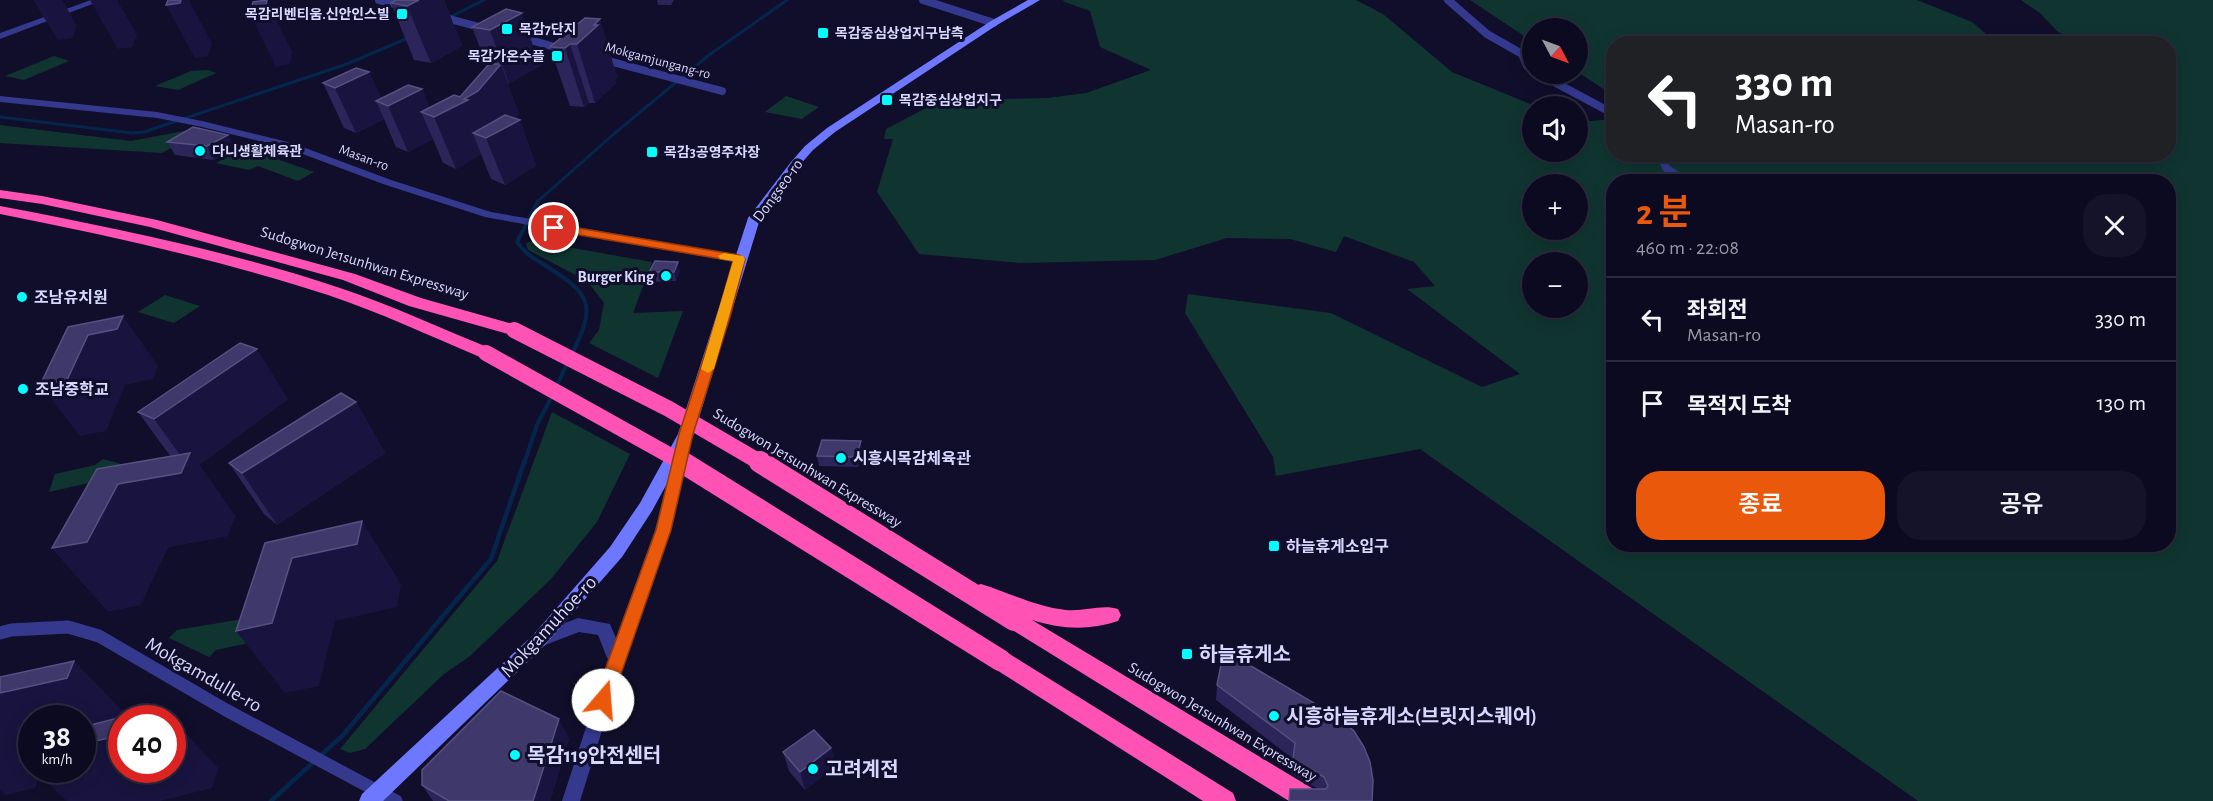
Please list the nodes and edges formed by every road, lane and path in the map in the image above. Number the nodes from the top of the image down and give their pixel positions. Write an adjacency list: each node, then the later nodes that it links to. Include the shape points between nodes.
1 (99, 0): 10 (street)
2 (379, 0): 6 (street)
3 (923, 0): 8 (street)
4 (1035, 0): 8 (main road, Dongseo-ro)
5 (1448, 0): 13 (street, via 1487,34)
6 (412, 9)
7 (433, 14): 9 (street)
8 (994, 23): 23 (main road, Dongseo-ro, via 861,109 809,148 754,218)
9 (492, 30)
10 (0, 36)
11 (513, 36): 12 (street, Mokgamjungang-ro)
12 (579, 53)
13 (1522, 54)
14 (590, 56): 16 (street, Mokgamjungang-ro)
15 (1558, 84): 18 (street)
16 (722, 91)
17 (0, 99): 23 (street, Masan-ro, via 156,115 202,124 288,145 489,215)
18 (1606, 110)
19 (1663, 162): 20 (street)
20 (1675, 174)
21 (0, 194): 25 (highway, Sudogwon Je1sunhwan Expressway, bridge, via 164,226 349,277 415,302 514,330 669,410)
22 (0, 210): 32 (highway, bridge, via 139,237 264,270 336,292 486,353 660,448)
23 (739, 259): 24 (main road, Dongseo-ro)
24 (686, 434): 28 (main road, Mokgamuhoe-ro, via 616,552); 29 (street, Dongseo-ro, via 663,530)
25 (930, 567): 26 (highway, via 1014,605 1078,620); 33 (highway, Sudogwon Je1sunhwan Expressway, bridge)
26 (1110, 615)
27 (0, 633): 30 (street, Mokgamdulle-ro, via 68,627 99,636)
28 (539, 640): 29 (street, via 578,626 604,629); 30 (main road, Mokgamuhoe-ro)
29 (616, 660): 31 (street, Dongseo-ro)
30 (381, 798)
31 (571, 801)
32 (1224, 801)
33 (1311, 801)

